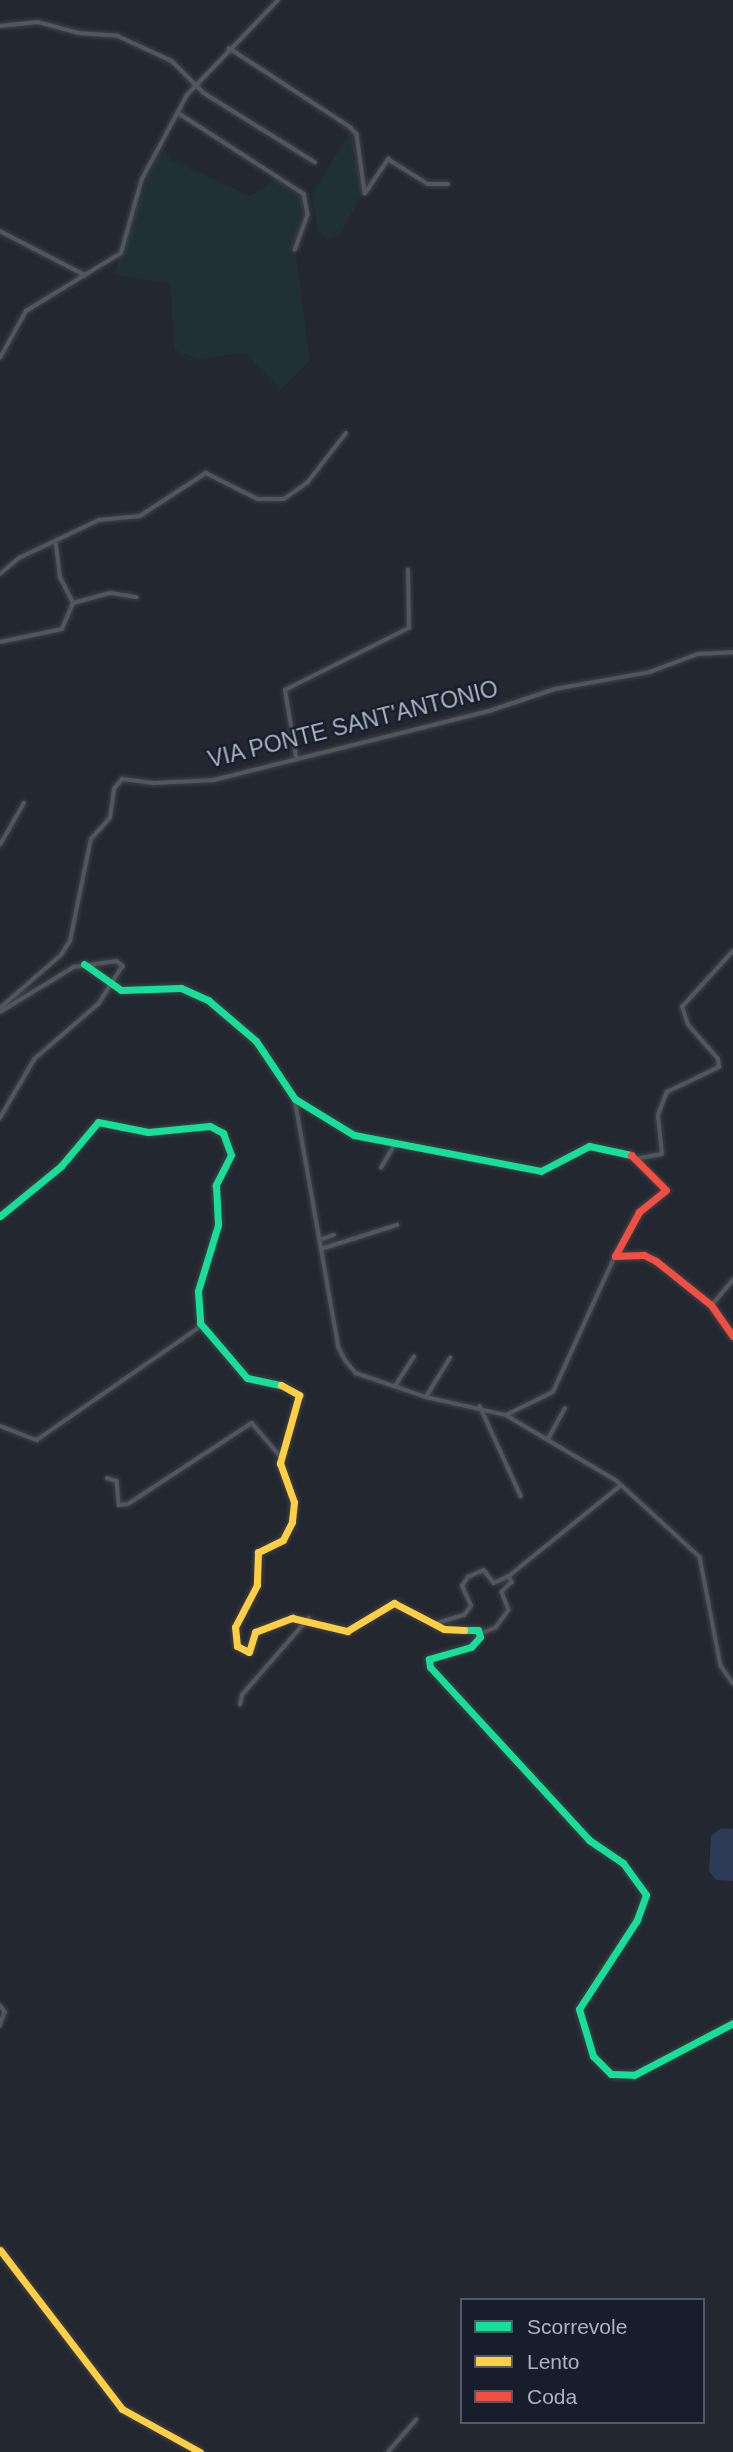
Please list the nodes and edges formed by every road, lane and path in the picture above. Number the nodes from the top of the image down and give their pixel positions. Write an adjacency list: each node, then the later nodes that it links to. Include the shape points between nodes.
1 (278, 0): 3 (street)
2 (0, 26): 4 (street, via 38,22 79,33 118,36 172,61)
3 (229, 48): 4 (street); 7 (street, via 357,134 365,193 388,159 428,184)
4 (194, 86): 5 (street); 6 (street)
5 (180, 114): 9 (street, via 304,194 308,215); 10 (street, via 138,188 126,245 116,259)
6 (315, 162)
7 (448, 184)
8 (0, 231): 10 (street)
9 (295, 250)
10 (85, 275): 11 (street, via 26,311)
11 (0, 358)
12 (346, 433): 13 (street, via 307,483 284,499 258,499 206,473 140,516 99,520)
13 (56, 544): 15 (street, via 19,558); 17 (street, via 60,578)
14 (408, 570): 20 (street, via 409,628 285,690)
15 (0, 574)
16 (137, 597): 17 (street, via 111,593)
17 (73, 603): 18 (street, via 60,633)
18 (0, 642)
19 (733, 652): 20 (street, VIA PONTE SANT'ANTONIO, via 698,654 650,672 555,689 492,710)
20 (296, 757): 26 (street, VIA PONTE SANT'ANTONIO, via 214,780 154,783 122,779 114,789 110,818 91,839 70,941 61,956)
21 (24, 803): 22 (street)
22 (0, 845)
23 (733, 951): 30 (street, via 682,1007 688,1025 718,1059 719,1068 667,1092 658,1115 662,1154)
24 (84, 964): 25 (street); 25 (street, via 120,962 124,971); 26 (street)
25 (115, 982): 27 (street, via 121,989 181,988 208,1000 256,1041); 28 (street, via 94,1009 35,1059)
26 (0, 1010)
27 (295, 1099): 29 (street, via 354,1135); 35 (street)
28 (0, 1119)
29 (395, 1142): 30 (street, via 541,1171 589,1146 608,1146); 31 (street)
30 (639, 1158): 37 (street, via 666,1190 639,1212)
31 (381, 1168)
32 (0, 1216): 40 (street, via 61,1166 98,1122 148,1132 178,1127 220,1130 231,1155 216,1185 218,1225 197,1300)
33 (397, 1225): 36 (street)
34 (334, 1235): 35 (street)
35 (320, 1240): 36 (street)
36 (321, 1249): 44 (street, via 339,1348 356,1373)
37 (615, 1256): 39 (street, via 644,1255 656,1261); 48 (street, via 553,1392)
38 (733, 1280): 39 (street)
39 (711, 1305): 41 (street)
40 (201, 1326): 49 (street, via 37,1440); 51 (street, via 247,1378 298,1392)
41 (733, 1336)
42 (414, 1357): 44 (street)
43 (450, 1358): 45 (street)
44 (395, 1386): 45 (street)
45 (426, 1397): 46 (street)
46 (480, 1406): 48 (street); 54 (street)
47 (565, 1408): 50 (street, via 560,1426)
48 (506, 1415): 50 (street)
49 (0, 1426)
50 (548, 1439): 53 (street)
51 (281, 1457): 52 (street, via 252,1423 128,1504 119,1505 117,1481); 56 (street, via 294,1502 292,1522 283,1540 258,1552 257,1585 235,1627 237,1646 249,1652 259,1629)
52 (107, 1478)
53 (621, 1486): 55 (street); 59 (street, via 700,1556 721,1666)
54 (521, 1496)
55 (509, 1577): 57 (street, via 494,1583 484,1570 468,1577 462,1586 471,1606 464,1615); 58 (street, via 512,1582 502,1591 509,1610 496,1629)
56 (309, 1618): 57 (street, via 343,1632 398,1603); 60 (street, via 242,1695)
57 (432, 1625): 58 (street)
58 (481, 1634): 62 (street, via 461,1652 429,1659 430,1667 589,1840 623,1863 646,1895 637,1920 579,2009 593,2056 611,2074 634,2075)
59 (733, 1683)
60 (240, 1705)
61 (0, 2005): 63 (street, via 5,2012)
62 (733, 2023)
63 (0, 2026)
64 (0, 2250): 66 (street, via 122,2409)
65 (416, 2420): 67 (street)
66 (200, 2452)
67 (388, 2452)

